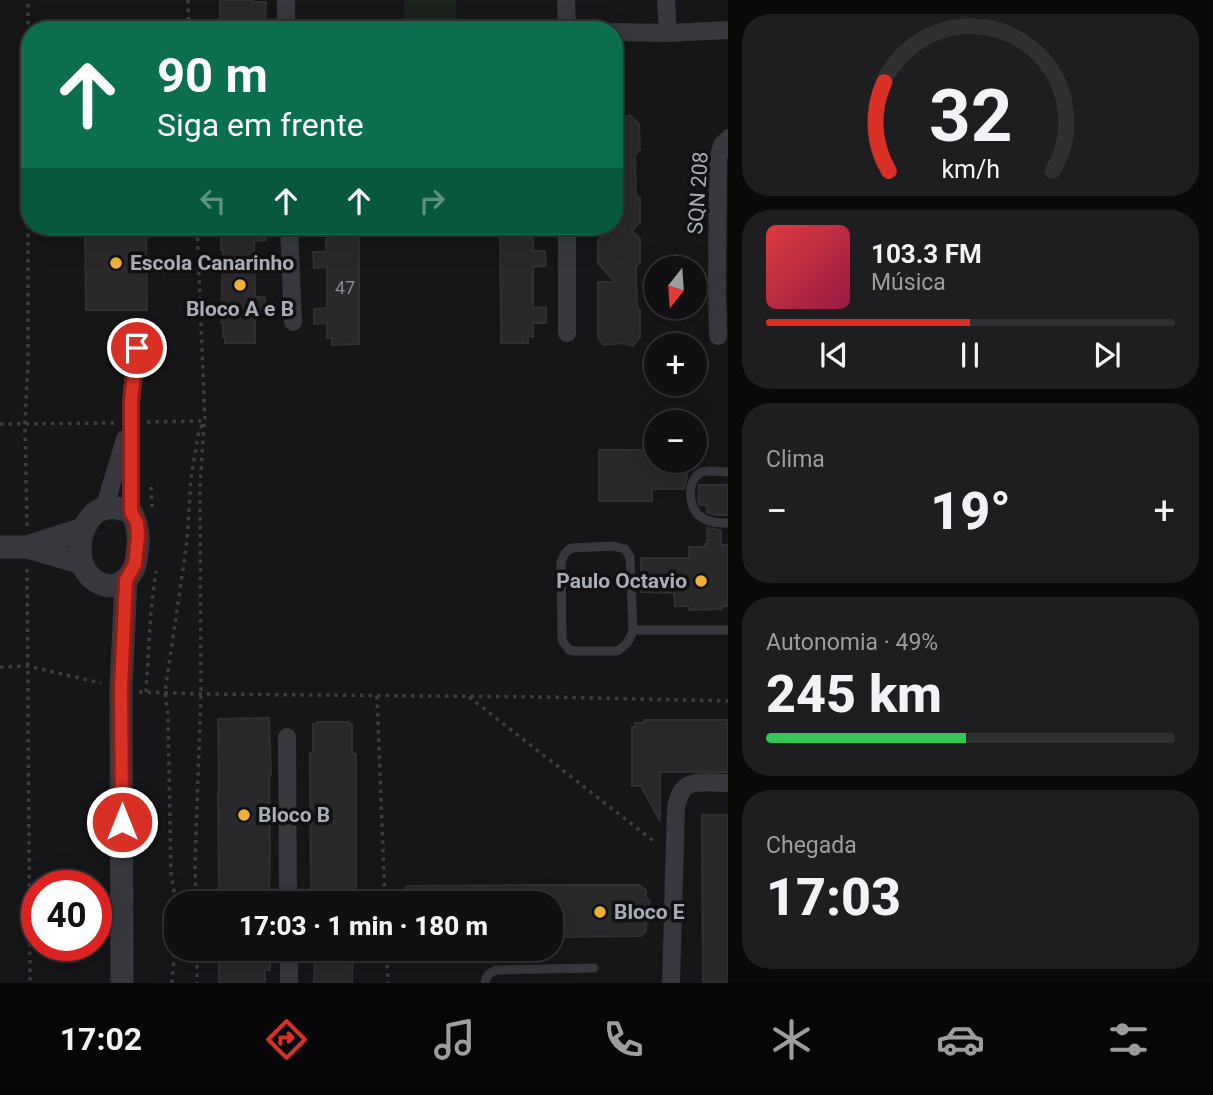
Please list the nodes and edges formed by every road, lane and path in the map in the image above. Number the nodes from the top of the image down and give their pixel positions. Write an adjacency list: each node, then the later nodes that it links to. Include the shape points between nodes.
1 (28, 0): 6 (path)
2 (188, 0): 7 (path)
3 (286, 0): 8 (street)
4 (566, 0): 9 (street)
5 (666, 0): 12 (street)
6 (28, 21)
7 (189, 21)
8 (286, 21)
9 (567, 21)
10 (728, 30): 12 (street)
11 (623, 32): 12 (street)
12 (668, 33)
13 (728, 138): 19 (street, SQN 208, via 718,159)
14 (28, 235): 28 (path)
15 (289, 235): 17 (street)
16 (567, 235): 18 (street)
17 (293, 322)
18 (568, 333)
19 (718, 337)
20 (137, 348): 21 (street)
21 (131, 423): 23 (street); 24 (street)
22 (728, 472): 25 (lane, via 704,471 692,484 691,496 698,515 714,523)
23 (104, 509): 24 (street); 26 (street, via 94,513)
24 (131, 512): 30 (street, via 137,523 135,564)
25 (728, 523)
26 (83, 529): 28 (street); 29 (street)
27 (0, 547): 28 (street)
28 (27, 547): 29 (street); 33 (path)
29 (82, 563): 30 (street, via 92,579)
30 (116, 583): 35 (street)
31 (728, 630): 32 (lane)
32 (633, 631): 32 (lane, via 631,568 625,548 567,550 561,562 565,646 575,651 617,650)
33 (28, 666): 34 (path); 35 (path); 53 (path)
34 (0, 667)
35 (121, 687): 36 (path); 54 (street)
36 (165, 692): 37 (path); 37 (path, via 187,541 191,478 199,430 205,421 200,488); 44 (path)
37 (201, 694): 38 (path); 45 (path)
38 (377, 696): 39 (path); 47 (path)
39 (468, 696): 40 (path); 43 (path)
40 (728, 701)
41 (288, 737): 46 (street)
42 (728, 783): 43 (street, via 695,784 681,793 676,807)
43 (675, 857): 60 (street)
44 (174, 891)
45 (196, 891)
46 (288, 891)
47 (385, 891)
48 (174, 961): 55 (path)
49 (197, 961): 56 (path)
50 (289, 961): 57 (street)
51 (387, 961): 58 (path)
52 (594, 968): 59 (lane, via 496,970)
53 (30, 983)
54 (122, 983)
55 (172, 983)
56 (197, 983)
57 (289, 983)
58 (388, 983)
59 (485, 983)
60 (671, 983)

